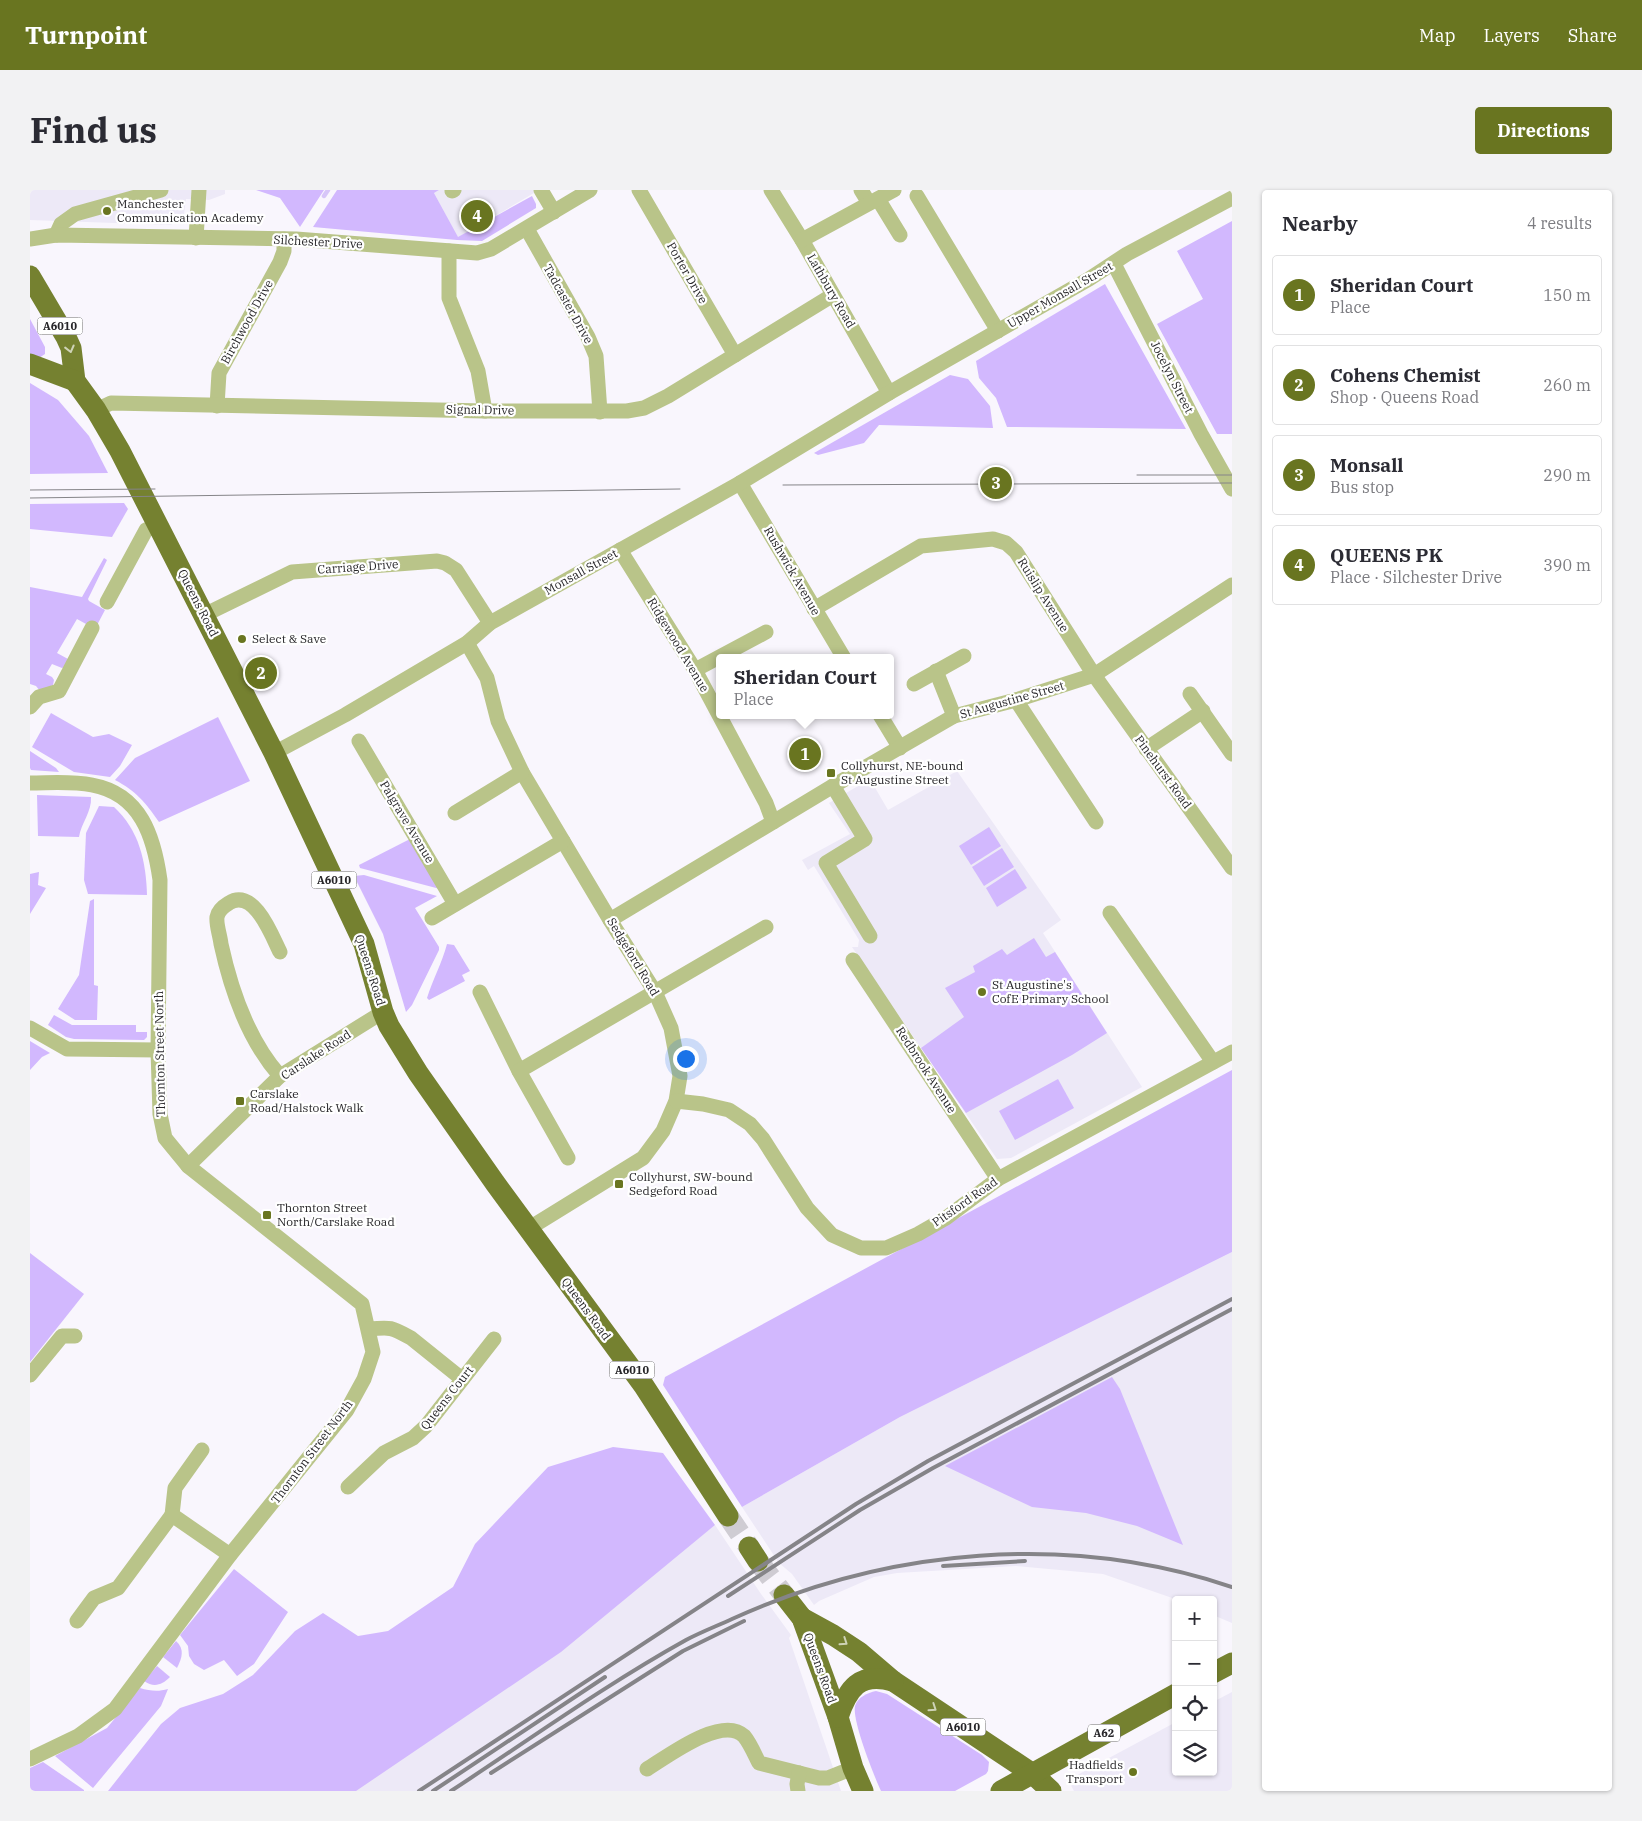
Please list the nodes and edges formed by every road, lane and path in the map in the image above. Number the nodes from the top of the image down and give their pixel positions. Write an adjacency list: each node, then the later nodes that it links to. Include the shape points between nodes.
1 (161, 190): 14 (street, via 75,214 60,224)
2 (199, 190): 16 (street)
3 (541, 190): 12 (street)
4 (590, 190): 12 (street, Silchester Drive)
5 (639, 190): 25 (street, Porter Drive)
6 (771, 190): 19 (street, Lathbury Road)
7 (861, 190): 11 (street)
8 (894, 190): 11 (street)
9 (917, 196): 24 (street)
10 (1232, 198): 21 (street, Upper Monsall Street)
11 (874, 201): 15 (street); 19 (street)
12 (554, 212): 13 (street, Silchester Drive)
13 (527, 229): 20 (street, Silchester Drive, via 491,249); 32 (street, Tadcaster Drive, via 596,356)
14 (56, 235): 16 (street, Silchester Drive); 17 (street, Silchester Drive)
15 (900, 235)
16 (196, 238): 18 (street, Silchester Drive)
17 (30, 239)
18 (284, 239): 20 (street, Silchester Drive); 29 (street, Birchwood Drive, via 280,262 219,373)
19 (802, 240): 23 (street, Lathbury Road)
20 (449, 251): 31 (street, via 449,298 478,371)
21 (1114, 264): 24 (street, Upper Monsall Street); 34 (street, Jocelyn Street)
22 (30, 276): 27 (highway, Queens Road / A6010, one-way to 27, via 71,348)
23 (833, 295): 25 (street, Signal Drive); 28 (street, Lathbury Road)
24 (998, 331): 28 (street, Upper Monsall Street)
25 (735, 355): 32 (street, Signal Drive, via 644,408)
26 (30, 364): 27 (highway)
27 (75, 381): 30 (highway, Queens Road / A6010)
28 (889, 393): 33 (street, Monsall Street)
29 (218, 406): 30 (street, Signal Drive, via 111,403); 31 (street, Signal Drive)
30 (96, 410): 35 (highway, Queens Road / A6010)
31 (485, 411): 32 (street, Signal Drive)
32 (600, 412)
33 (740, 483): 36 (street, Monsall Street); 39 (street, Rushwick Avenue)
34 (1232, 489)
35 (156, 519): 38 (street, via 146,530); 40 (highway, Queens Road / A6010)
36 (620, 550): 41 (street, Monsall Street); 49 (street, Ridgewood Avenue)
37 (1232, 585): 51 (street, St Augustine Street)
38 (107, 602)
39 (814, 609): 46 (street, Rushwick Avenue); 51 (street, Ruislip Avenue, via 915,548 929,544 1000,540 1016,552)
40 (204, 615): 41 (street, Carriage Drive, via 292,572 437,561 456,570); 64 (highway, Queens Road / A6010)
41 (490, 623): 44 (street, Monsall Street)
42 (92, 628): 54 (street, via 59,691)
43 (766, 632): 45 (street)
44 (467, 643): 64 (street, Monsall Street); 66 (street, Sedgeford Road, via 487,678 498,721)
45 (725, 654)
46 (842, 654)
47 (964, 656): 50 (street)
48 (716, 659): 49 (street)
49 (695, 670): 56 (street, Ridgewood Avenue)
50 (936, 671): 52 (street); 58 (street)
51 (1094, 675): 55 (street, St Augustine Street); 63 (street, Pinehurst Road)
52 (914, 684)
53 (1190, 694): 57 (street)
54 (33, 697)
55 (1016, 700): 58 (street, St Augustine Street); 71 (street)
56 (716, 709)
57 (1203, 712): 63 (street); 65 (street)
58 (954, 716): 62 (street, St Augustine Street)
59 (721, 719): 70 (street, Ridgewood Avenue)
60 (882, 719): 62 (street)
61 (359, 741): 74 (street, Palgrave Avenue)
62 (900, 748): 68 (street, St Augustine Street)
63 (1146, 749): 73 (street, Pinehurst Road)
64 (274, 753): 84 (highway, Queens Road / A6010, via 364,944)
65 (1232, 754)
66 (522, 772): 69 (street); 72 (street, Sedgeford Road)
67 (30, 783): 86 (street, Thornton Street North, via 91,785 105,789 122,797 137,810 148,831 160,880)
68 (833, 786): 70 (street, St Augustine Street); 79 (street, via 865,839 826,863)
69 (456, 813)
70 (773, 822): 77 (street, St Augustine Street)
71 (1096, 822)
72 (564, 841): 74 (street); 77 (street, Sedgeford Road)
73 (1232, 868)
74 (455, 904): 76 (street)
75 (1110, 913): 88 (street)
76 (432, 918)
77 (610, 920): 83 (street, Sedgeford Road)
78 (766, 927): 83 (street)
79 (870, 936)
80 (280, 952): 90 (street, via 252,904 240,900 223,907 217,916 229,980 247,1023)
81 (854, 960): 94 (street, Redbrook Avenue)
82 (480, 992): 89 (street)
83 (655, 992): 89 (street); 91 (street, Sedgeford Road, via 671,1028 677,1056 680,1076)
84 (383, 1012): 90 (street, Carslake Road); 95 (highway, Queens Road / A6010, via 418,1073)
85 (30, 1028): 86 (street, via 68,1050)
86 (158, 1050): 93 (street, Thornton Street North, via 160,1114 165,1138)
87 (1232, 1052): 88 (street, Pitsford Road)
88 (1213, 1062): 94 (street, Pitsford Road)
89 (519, 1071): 92 (street)
90 (280, 1076): 93 (street, Carslake Road)
91 (676, 1101): 94 (street, Pitsford Road, via 729,1110 750,1124 763,1138 807,1208 832,1235 861,1248 886,1248 918,1234 946,1218); 95 (street, Sedgeford Road, via 663,1131 642,1158)
92 (568, 1158)
93 (188, 1166): 96 (street, Thornton Street North, via 362,1304)
94 (998, 1179)
95 (528, 1229): 104 (highway, Queens Road / A6010, via 644,1386)
96 (369, 1329): 100 (street, via 390,1327 402,1333); 105 (street, Thornton Street North, via 373,1352 364,1379 347,1410)
97 (75, 1336): 99 (street, via 62,1336)
98 (494, 1339): 100 (street, Queens Court)
99 (30, 1374)
100 (462, 1378): 102 (street, Queens Court, via 426,1426 413,1438 384,1453)
101 (202, 1450): 103 (street, via 175,1488)
102 (348, 1487)
103 (172, 1515): 105 (street); 108 (street, via 118,1588 94,1598)
104 (728, 1516)
105 (230, 1555): 114 (street, Thornton Street North, via 115,1709 78,1736)
106 (784, 1595): 107 (highway, Queens Road / A6010)
107 (802, 1618): 111 (highway, Queens Road / A6010, one-way to 111, via 859,1652); 113 (highway, Queens Road / A6010)
108 (77, 1621)
109 (1232, 1663): 110 (highway)
110 (1217, 1672)
111 (893, 1681): 113 (highway, Queens Road / A6010, via 878,1678 858,1683 845,1696); 118 (highway, Queens Road / A6010, one-way to 118)
112 (1172, 1696): 118 (highway, A62)
113 (838, 1717): 115 (highway, Queens Road / A6010)
114 (30, 1759)
115 (853, 1768): 117 (street, via 828,1778); 120 (highway, Queens Road / A6010)
116 (647, 1769): 117 (street, via 706,1734 729,1729 744,1736 759,1763)
117 (799, 1773): 119 (street)
118 (1034, 1774): 121 (highway, A62); 122 (highway, A6010)
119 (798, 1791)
120 (863, 1791)
121 (1001, 1791)
122 (1051, 1791)

